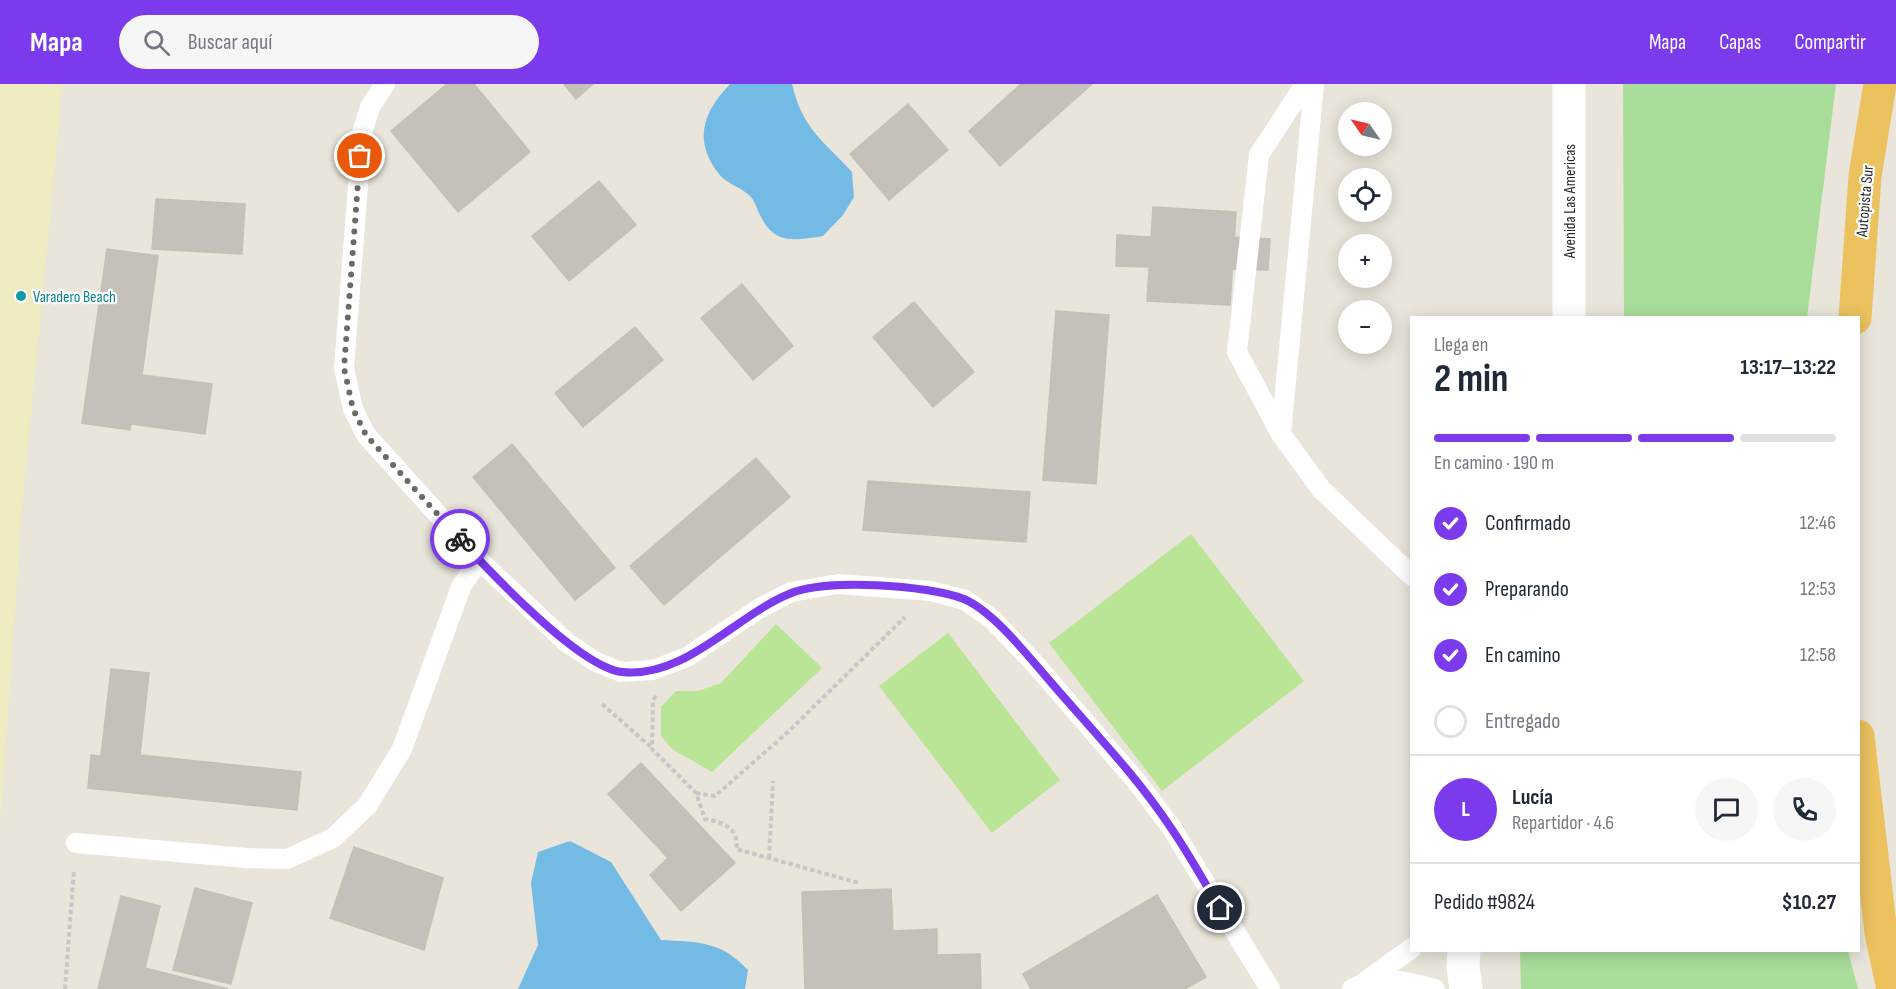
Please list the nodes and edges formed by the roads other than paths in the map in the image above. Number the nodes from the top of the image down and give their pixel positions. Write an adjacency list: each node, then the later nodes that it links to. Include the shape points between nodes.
1 (384, 84): 9 (lane, via 370,107 362,133 344,368 353,409 366,435)
2 (1305, 84): 8 (lane, via 1259,155 1237,352)
3 (1314, 84): 8 (lane)
4 (1569, 84): 6 (street, Avenida Las Americas)
5 (1880, 84): 7 (highway, Autopista Sur, via 1866,176)
6 (1569, 316)
7 (1855, 316)
8 (1281, 434): 10 (lane, via 1322,489)
9 (479, 560): 12 (lane, via 461,586 402,749 367,806 333,838 287,859); 16 (lane, via 566,642 596,662 621,672 653,670 687,657 791,592 838,584 931,591 965,600 992,619 1035,664 1130,774 1171,827)
10 (1410, 574)
11 (1860, 753): 19 (highway, via 1881,933)
12 (76, 843)
13 (1410, 949): 15 (lane)
14 (1464, 952): 18 (street)
15 (1359, 985): 17 (lane, via 1405,980)
16 (1270, 989)
17 (1435, 989)
18 (1466, 989)
19 (1893, 989)

